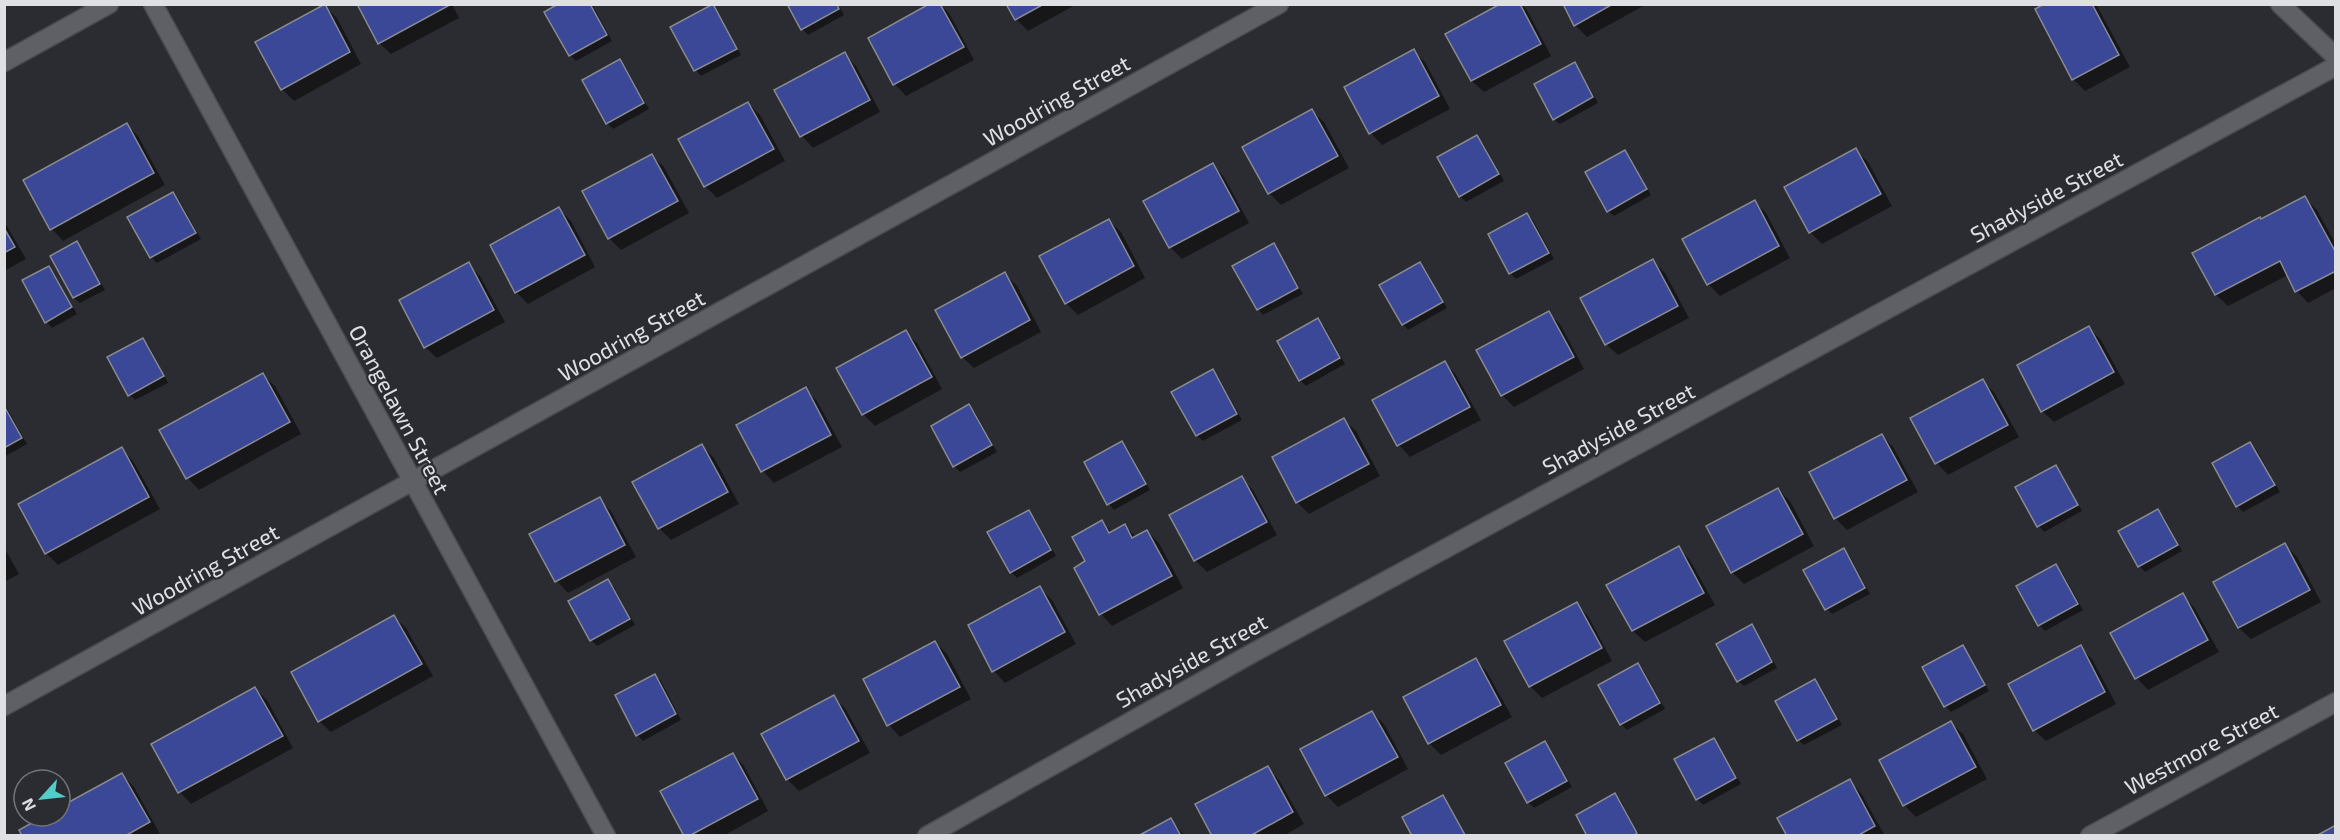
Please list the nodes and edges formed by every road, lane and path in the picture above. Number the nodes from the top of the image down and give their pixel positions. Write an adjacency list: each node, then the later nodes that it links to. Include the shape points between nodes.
1 (109, 4): 6 (street)
2 (153, 4): 8 (street, Orangelawn Street)
3 (1279, 4): 8 (street, Woodring Street)
4 (2280, 4): 5 (street)
5 (2336, 57)
6 (4, 62)
7 (2336, 66): 12 (street, Shadyside Street, via 1249,655)
8 (412, 483): 10 (street, Woodring Street); 11 (street, Orangelawn Street)
9 (2336, 702): 13 (street, Westmore Street)
10 (4, 706)
11 (606, 836)
12 (927, 836)
13 (2090, 836)

